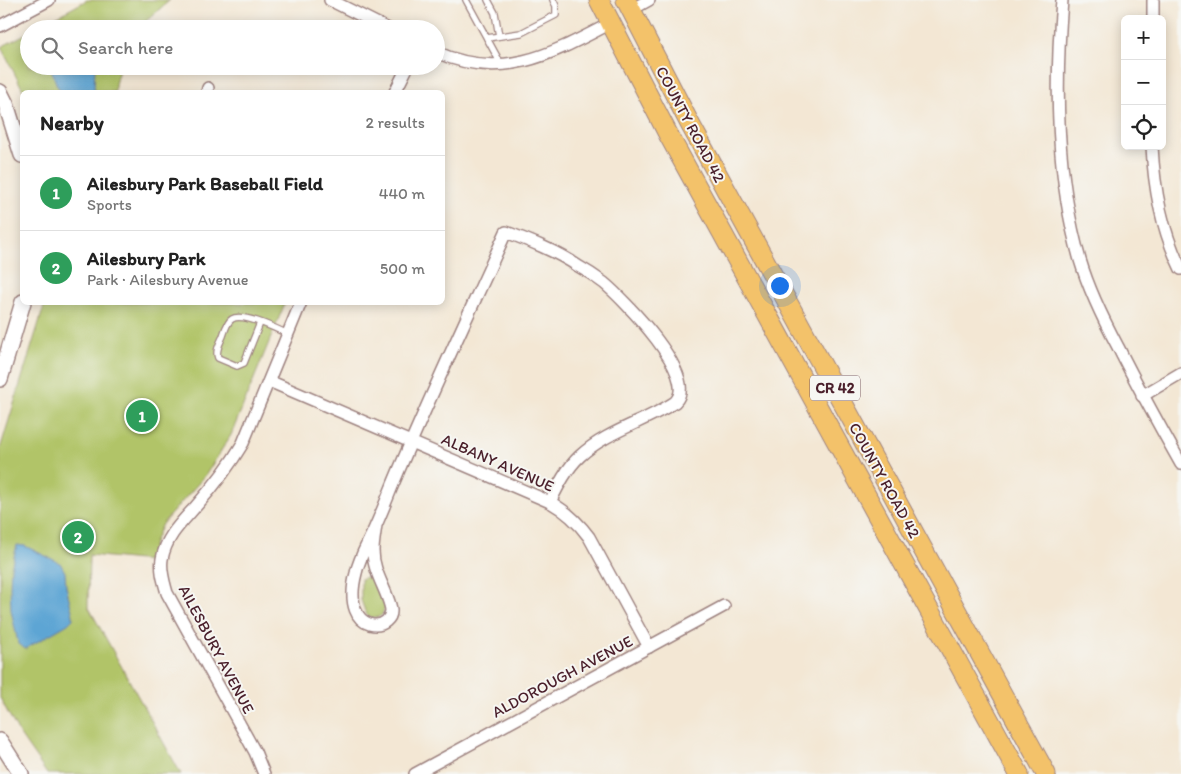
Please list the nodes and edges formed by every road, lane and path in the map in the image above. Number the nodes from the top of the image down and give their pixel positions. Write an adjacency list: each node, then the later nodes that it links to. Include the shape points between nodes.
1 (49, 0): 14 (street)
2 (330, 0): 12 (street)
3 (466, 0): 16 (lane)
4 (488, 0): 15 (lane, via 495,13)
5 (553, 0): 15 (lane, via 556,15 521,33)
6 (599, 0): 13 (highway)
7 (649, 0): 10 (street)
8 (1062, 0): 33 (street, via 1058,119 1061,166 1070,214 1080,260 1098,309)
9 (1153, 0): 11 (street)
10 (628, 5): 24 (highway, COUNTY ROAD 42 / CR 42)
11 (1153, 15)
12 (370, 20)
13 (611, 23): 18 (street, via 538,58 519,64); 24 (highway, via 622,22 693,156); 36 (highway, COUNTY ROAD 42 / CR 42)
14 (0, 26)
15 (499, 36): 16 (lane)
16 (486, 38): 18 (lane)
17 (445, 55): 18 (street, via 480,65)
18 (502, 64)
19 (404, 75): 20 (street)
20 (396, 90)
21 (0, 92): 22 (street)
22 (20, 149)
23 (1152, 150): 25 (street, via 1158,199 1170,244)
24 (742, 218): 35 (highway, COUNTY ROAD 42 / CR 42)
25 (1181, 269)
26 (22, 305): 31 (street)
27 (300, 305): 29 (street, AILESBURY AVENUE)
28 (260, 323): 28 (lane, via 244,363 238,366 218,358 216,353 231,319 240,316); 29 (lane)
29 (288, 334): 32 (street, AILESBURY AVENUE)
30 (1181, 373): 33 (street)
31 (0, 379)
32 (269, 381): 34 (street, ALBANY AVENUE); 44 (street, AILESBURY AVENUE, via 244,443 223,473 179,523 164,551 161,568 168,593)
33 (1142, 396): 37 (street)
34 (411, 442): 38 (street, ALBANY AVENUE); 38 (street, via 506,232 532,242 603,282 627,305 668,356 682,386 680,397 672,405 579,456); 39 (street)
35 (865, 444): 36 (highway); 47 (highway, COUNTY ROAD 42 / CR 42)
36 (844, 455): 46 (highway, COUNTY ROAD 42 / CR 42)
37 (1181, 464)
38 (550, 502): 41 (street, ALBANY AVENUE, via 572,517 590,537)
39 (376, 525): 39 (street, via 358,566 352,590 355,611 366,624 373,625 387,621 392,609 376,570)
40 (724, 606): 41 (street, ALDOROUGH AVENUE)
41 (649, 647): 45 (street, ALDOROUGH AVENUE)
42 (0, 741): 43 (street)
43 (21, 774)
44 (264, 774)
45 (415, 774)
46 (1018, 774)
47 (1046, 774)

